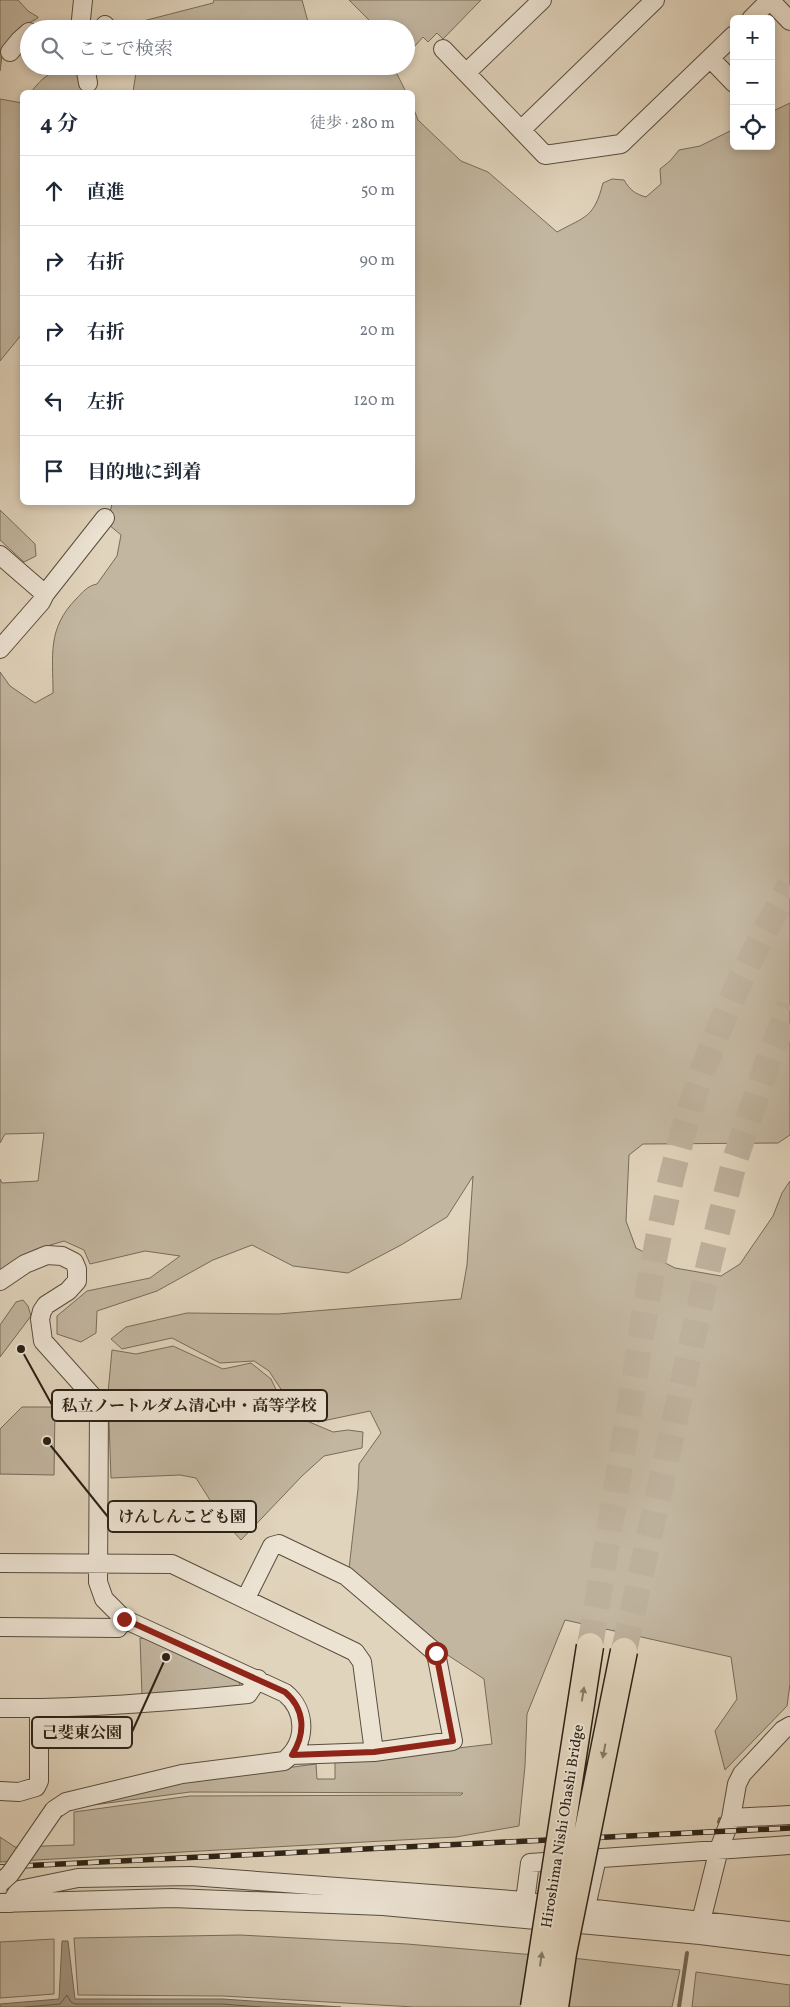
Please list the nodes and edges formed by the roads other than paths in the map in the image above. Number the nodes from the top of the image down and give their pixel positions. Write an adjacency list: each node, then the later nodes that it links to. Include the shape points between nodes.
1 (83, 0): 6 (street)
2 (542, 0): 13 (street)
3 (655, 0): 15 (street)
4 (770, 0): 5 (street); 7 (street)
5 (755, 15)
6 (81, 20)
7 (790, 21)
8 (20, 39): 11 (street)
9 (730, 39): 12 (street)
10 (443, 49): 13 (street)
11 (10, 52)
12 (710, 58): 14 (street); 15 (street, via 622,144 545,155)
13 (466, 73): 15 (street)
14 (730, 79)
15 (520, 130)
16 (105, 518): 18 (street)
17 (0, 555): 18 (street)
18 (46, 594): 19 (street)
19 (0, 650)
20 (0, 1281): 22 (street, via 25,1264 47,1255 68,1258 77,1269 77,1281 73,1287 46,1305 40,1318 43,1341 99,1406)
21 (0, 1563): 22 (street)
22 (98, 1563): 23 (street, via 172,1564); 24 (street, via 100,1591)
23 (246, 1598): 32 (street, via 356,1652 362,1662); 32 (street, via 272,1546 279,1544 346,1576 436,1653 453,1741)
24 (124, 1619): 25 (street, via 118,1628); 28 (street)
25 (0, 1627)
26 (590, 1646): 47 (highway, Hiroshima Nishi Ohashi Bridge, one-way to 26, bridge)
27 (624, 1651): 48 (highway, Hiroshima Nishi Ohashi Bridge, one-way to 48, bridge)
28 (258, 1679): 30 (street, via 248,1694); 33 (street, via 294,1700 302,1728 298,1747)
29 (0, 1708): 30 (street)
30 (39, 1709): 34 (street, via 40,1781 36,1787 19,1792)
31 (790, 1726): 36 (street, via 742,1774)
32 (374, 1752): 33 (street)
33 (292, 1755): 40 (street, bridge, via 284,1761 182,1774 66,1802 54,1810 10,1874)
34 (0, 1791)
35 (790, 1816): 36 (street)
36 (731, 1818): 38 (street)
37 (790, 1845): 38 (street)
38 (719, 1849): 39 (street); 44 (street)
39 (597, 1858): 41 (street, via 530,1863); 43 (street)
40 (0, 1883)
41 (525, 1901): 42 (street, via 191,1876 78,1878 19,1890); 43 (street)
42 (6, 1903): 44 (street, via 172,1898 383,1906)
43 (586, 1907): 44 (street)
44 (700, 1928): 45 (street); 46 (street)
45 (790, 1931)
46 (790, 1946)
47 (534, 2007)
48 (555, 2007)

